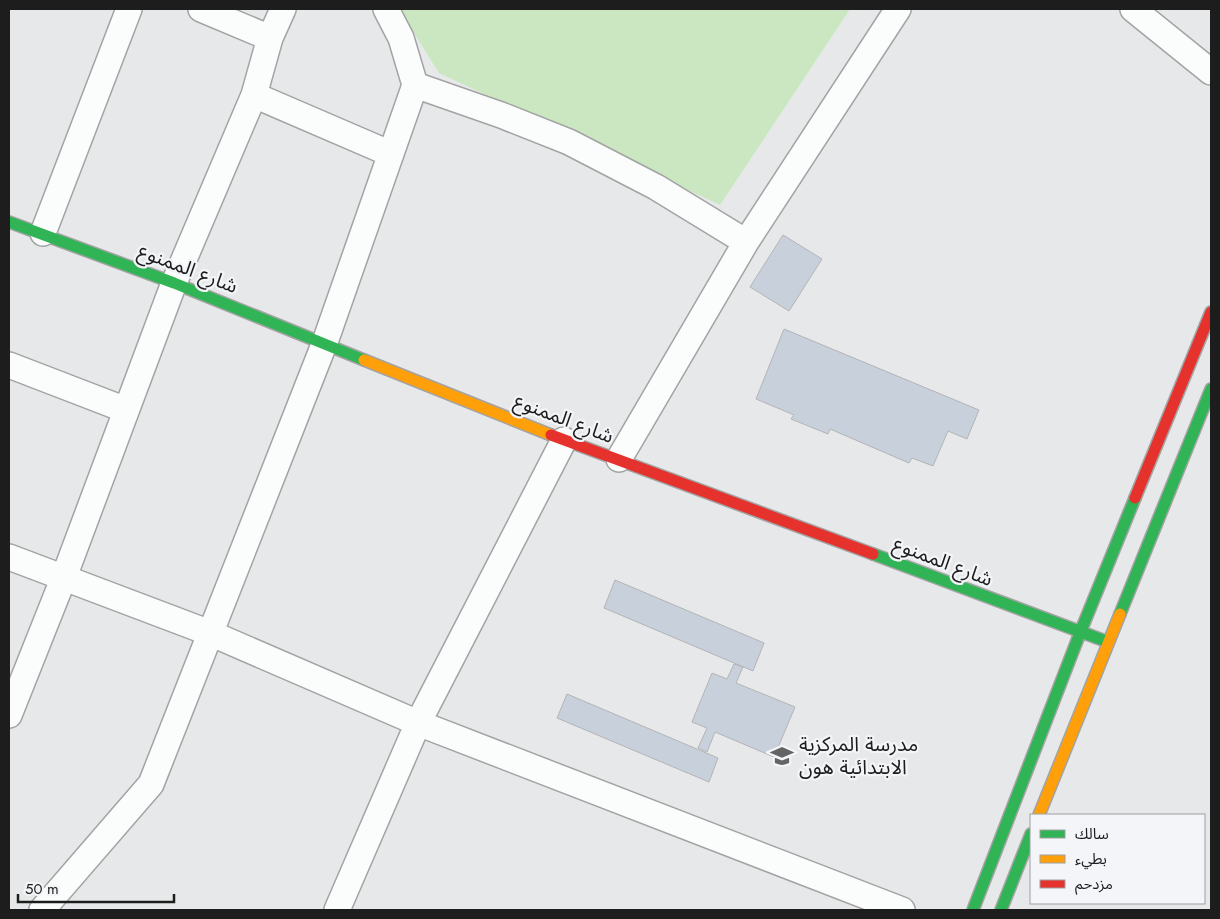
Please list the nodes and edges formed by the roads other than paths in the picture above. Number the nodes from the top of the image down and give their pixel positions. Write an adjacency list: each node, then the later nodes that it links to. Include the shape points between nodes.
1 (129, 9): 13 (street)
2 (201, 9): 7 (street)
3 (283, 9): 7 (street)
4 (386, 9): 9 (street, via 401,38)
5 (898, 9): 14 (street)
6 (1133, 9): 8 (street)
7 (270, 38): 10 (street)
8 (1211, 72)
9 (415, 85): 11 (street); 14 (street, via 569,142 656,187)
10 (254, 95): 11 (street); 15 (street)
11 (391, 154): 17 (street)
12 (9, 222): 13 (street, شارع الممنوع)
13 (43, 233): 15 (street, شارع الممنوع)
14 (746, 242): 22 (street)
15 (174, 283): 17 (street, شارع الممنوع); 20 (street)
16 (1211, 312): 26 (street)
17 (325, 342): 21 (street, شارع الممنوع); 25 (street)
18 (9, 366): 20 (street)
19 (1211, 390): 27 (street)
20 (126, 410): 24 (street)
21 (564, 440): 22 (street, شارع الممنوع); 29 (street)
22 (619, 459): 26 (street, شارع الممنوع)
23 (9, 557): 24 (street)
24 (64, 577): 25 (street); 28 (street)
25 (210, 633): 29 (street); 32 (street, via 151,784)
26 (1080, 633): 27 (street, شارع الممنوع); 35 (street)
27 (1108, 642): 30 (street)
28 (9, 716)
29 (418, 723): 33 (street); 34 (street)
30 (1039, 814)
31 (1030, 837): 36 (street)
32 (42, 910)
33 (337, 910)
34 (902, 910)
35 (973, 910)
36 (1001, 910)

